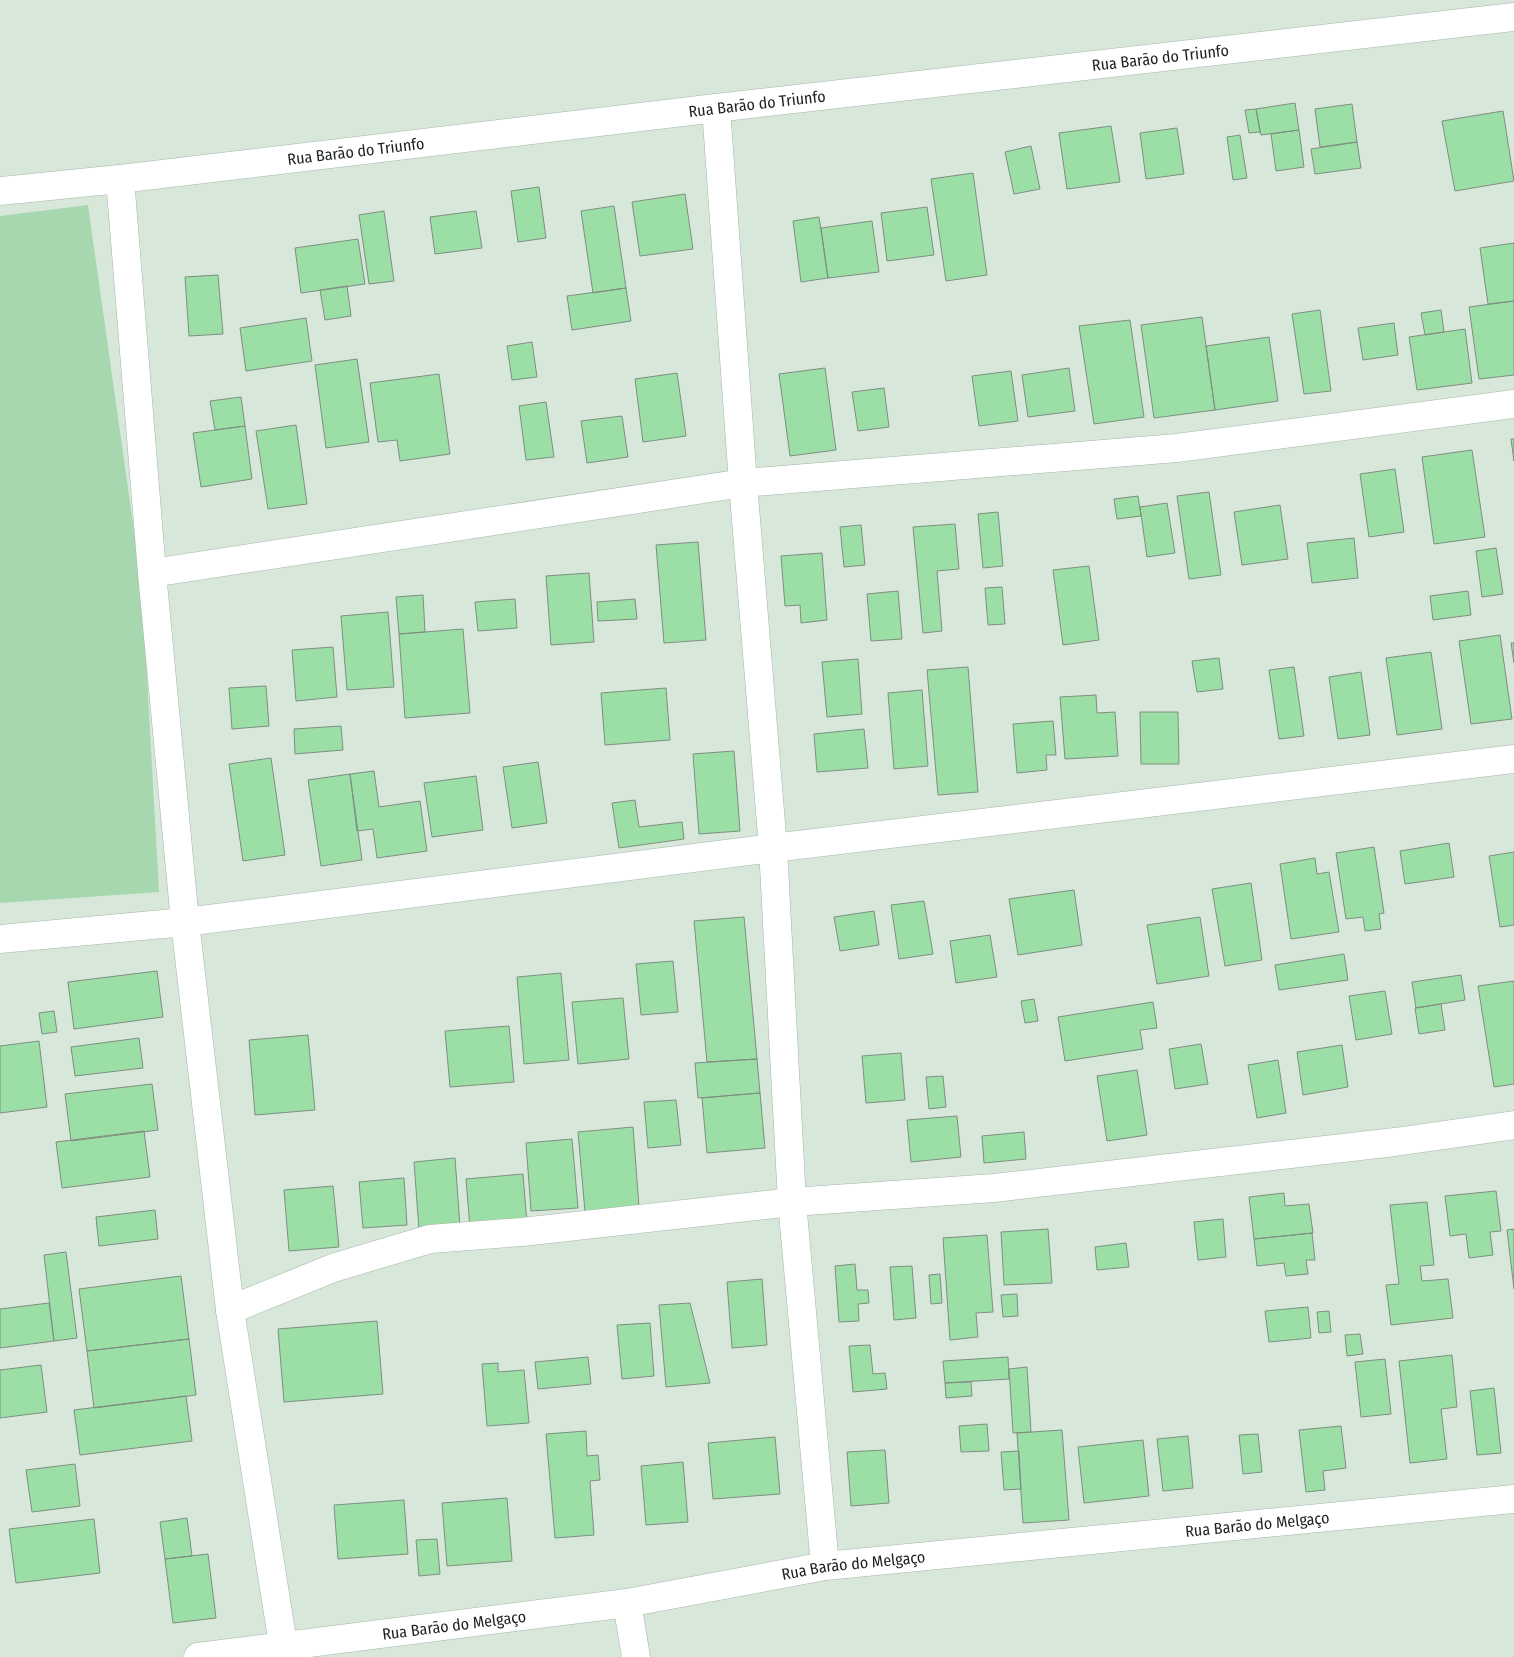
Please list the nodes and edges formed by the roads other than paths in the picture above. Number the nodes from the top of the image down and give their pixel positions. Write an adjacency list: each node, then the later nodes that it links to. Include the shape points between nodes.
1 (1514, 17): 2 (street, Rua Barão do Triunfo)
2 (716, 108): 3 (street, Rua Barão do Triunfo); 6 (street)
3 (120, 179): 4 (street, Rua Barão do Triunfo); 7 (street)
4 (0, 191)
5 (1514, 404): 6 (street, via 1177,448)
6 (744, 483): 7 (street); 9 (street)
7 (152, 573): 10 (street)
8 (1514, 759): 9 (street)
9 (773, 848): 10 (street); 13 (street)
10 (185, 922): 11 (street); 14 (street)
11 (0, 939)
12 (1514, 1125): 13 (street, via 1395,1142 994,1188)
13 (792, 1202): 14 (street, via 430,1239 333,1268); 16 (street)
14 (230, 1310): 18 (street)
15 (1514, 1499): 16 (street, Rua Barão do Melgaço)
16 (825, 1566): 17 (street, Rua Barão do Melgaço)
17 (627, 1603): 18 (street, Rua Barão do Melgaço); 20 (street)
18 (284, 1651): 19 (street, Rua Barão do Melgaço)
19 (198, 1657)
20 (636, 1657)

